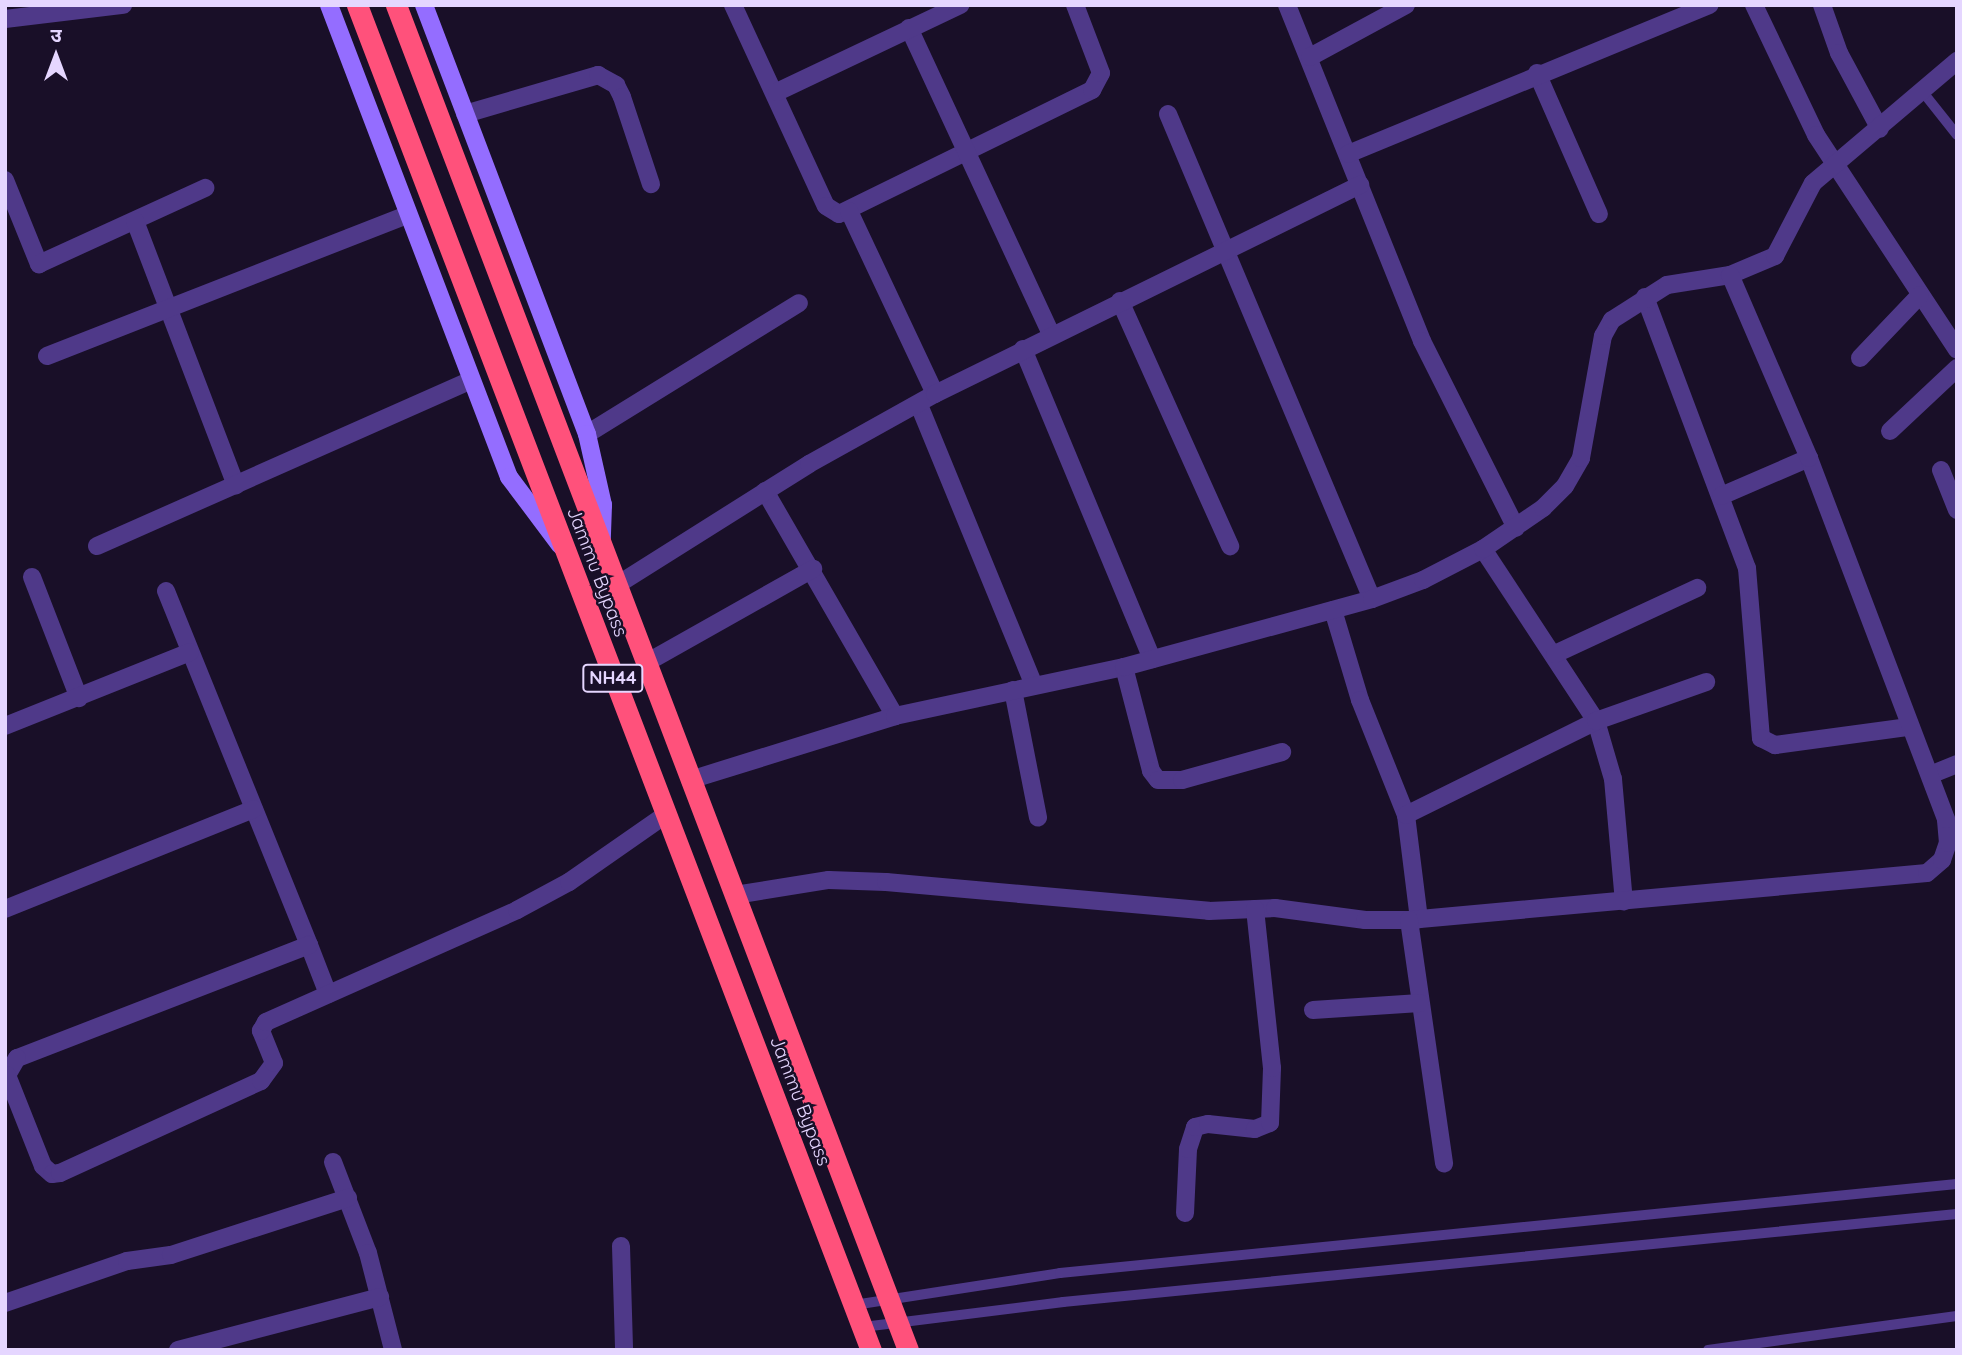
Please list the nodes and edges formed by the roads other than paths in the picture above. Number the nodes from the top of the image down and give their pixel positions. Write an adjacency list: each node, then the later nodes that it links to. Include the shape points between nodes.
1 (123, 5): 14 (street)
2 (329, 5): 34 (street)
3 (357, 5): 64 (highway, Jammu Bypass / NH44)
4 (396, 5): 62 (highway, Jammu Bypass / NH44)
5 (424, 5): 21 (street)
6 (733, 5): 20 (street)
7 (960, 5): 15 (street)
8 (1075, 5): 25 (street, via 1101,74 1100,83)
9 (1287, 5): 16 (street)
10 (1406, 5): 16 (street)
11 (1709, 5): 18 (street)
12 (1754, 5): 27 (street, via 1793,94)
13 (1822, 5): 23 (street, via 1845,65)
14 (5, 19)
15 (909, 28): 20 (street); 25 (street)
16 (1310, 57): 26 (street)
17 (1957, 61): 19 (street)
18 (1537, 72): 26 (street); 33 (street)
19 (1922, 91): 23 (street); 24 (lane)
20 (776, 92): 32 (street, via 826,206 839,214)
21 (465, 114): 29 (street, via 586,76 608,78 622,97); 53 (street)
22 (1168, 114): 36 (street)
23 (1880, 129): 27 (street)
24 (1957, 135)
25 (966, 149): 32 (street); 43 (street)
26 (1348, 154): 30 (street)
27 (1834, 166): 37 (street, via 1802,197 1775,256); 38 (street)
28 (5, 180): 35 (street, via 39,264)
29 (651, 184)
30 (1360, 185): 36 (street); 60 (street, via 1422,341)
31 (205, 188): 35 (street)
32 (849, 211): 50 (street)
33 (1599, 214)
34 (407, 215): 42 (street); 49 (street)
35 (135, 221): 42 (street)
36 (1228, 248): 40 (street); 71 (street)
37 (1730, 275): 39 (street, via 1667,285); 54 (street)
38 (1920, 295): 45 (street); 47 (street)
39 (1645, 297): 58 (street); 60 (street, via 1612,320 1603,335 1581,458 1565,486)
40 (1120, 301): 43 (street); 63 (street)
41 (799, 303): 53 (street)
42 (168, 306): 46 (street); 56 (street)
43 (1051, 334): 44 (street)
44 (1023, 349): 50 (street); 75 (street)
45 (1957, 350)
46 (47, 356)
47 (1860, 358)
48 (1957, 368): 52 (street)
49 (471, 380): 56 (street); 64 (street, via 509,477)
50 (935, 394): 51 (street)
51 (919, 405): 57 (street); 79 (street)
52 (1890, 431)
53 (587, 434): 62 (street, via 603,505)
54 (1809, 458): 58 (street); 85 (street)
55 (1941, 470): 59 (street)
56 (236, 485): 61 (street)
57 (765, 491): 66 (street); 68 (street)
58 (1721, 496): 85 (street, via 1747,568 1761,738 1775,745)
59 (1957, 510)
60 (1516, 528): 65 (street)
61 (97, 546)
62 (602, 546): 68 (highway, Jammu Bypass / NH44)
63 (1230, 546)
64 (565, 550): 91 (highway, Jammu Bypass / NH44)
65 (1483, 550): 71 (street); 74 (street)
66 (813, 569): 76 (street); 82 (street)
67 (32, 577): 81 (street)
68 (617, 585): 76 (highway, Jammu Bypass / NH44)
69 (1697, 588): 74 (street)
70 (166, 591): 73 (street)
71 (1372, 599): 72 (street)
72 (1333, 610): 75 (street); 92 (street, via 1360,700)
73 (190, 652): 81 (street); 90 (street)
74 (1555, 654): 83 (street)
75 (1152, 659): 77 (street)
76 (646, 663): 89 (highway, Jammu Bypass / NH44)
77 (1124, 667): 79 (street); 86 (street, via 1151,771 1158,780 1182,780)
78 (1706, 682): 83 (street)
79 (1034, 685): 80 (street)
80 (1013, 690): 82 (street); 93 (street)
81 (79, 698): 84 (street)
82 (895, 716): 89 (street)
83 (1596, 721): 92 (street); 95 (street, via 1613,779)
84 (5, 726)
85 (1909, 727): 88 (street)
86 (1282, 752)
87 (1957, 764): 88 (street)
88 (1930, 775): 95 (street, via 1946,819 1948,844 1942,860 1927,873)
89 (691, 780): 94 (highway, Jammu Bypass / NH44)
90 (254, 809): 96 (street); 99 (street)
91 (665, 815): 100 (street, via 543,897); 114 (highway, Jammu Bypass / NH44)
92 (1406, 815): 98 (street)
93 (1038, 818)
94 (735, 895): 97 (street, via 829,880 1209,911); 112 (highway, Jammu Bypass / NH44)
95 (1623, 902): 98 (street)
96 (5, 909)
97 (1255, 909): 98 (street); 108 (street, via 1272,1068 1270,1123 1255,1129 1208,1124 1195,1128 1188,1149)
98 (1414, 920): 101 (street)
99 (309, 945): 100 (street); 103 (street, via 17,1058)
100 (328, 994): 103 (street, via 263,1024 262,1037 274,1063 267,1077 60,1173 47,1172 43,1166)
101 (1420, 1003): 102 (street); 105 (street)
102 (1314, 1010)
103 (7, 1066)
104 (333, 1162): 107 (street)
105 (1444, 1163)
106 (1957, 1184): 112 (lane, via 1060,1273)
107 (348, 1198): 111 (street); 113 (street, via 171,1255 127,1261)
108 (1185, 1213)
109 (1957, 1214): 116 (lane)
110 (621, 1246): 120 (street)
111 (380, 1297): 118 (street); 119 (street)
112 (889, 1299): 114 (lane); 116 (highway, Jammu Bypass / NH44)
113 (5, 1303)
114 (854, 1305): 117 (highway, Jammu Bypass / NH44)
115 (1957, 1315): 123 (lane)
116 (897, 1322): 117 (lane); 122 (highway, Jammu Bypass / NH44)
117 (863, 1327): 121 (highway, Jammu Bypass / NH44)
118 (178, 1350)
119 (393, 1350)
120 (624, 1350)
121 (871, 1350)
122 (908, 1350)
123 (1708, 1350)

